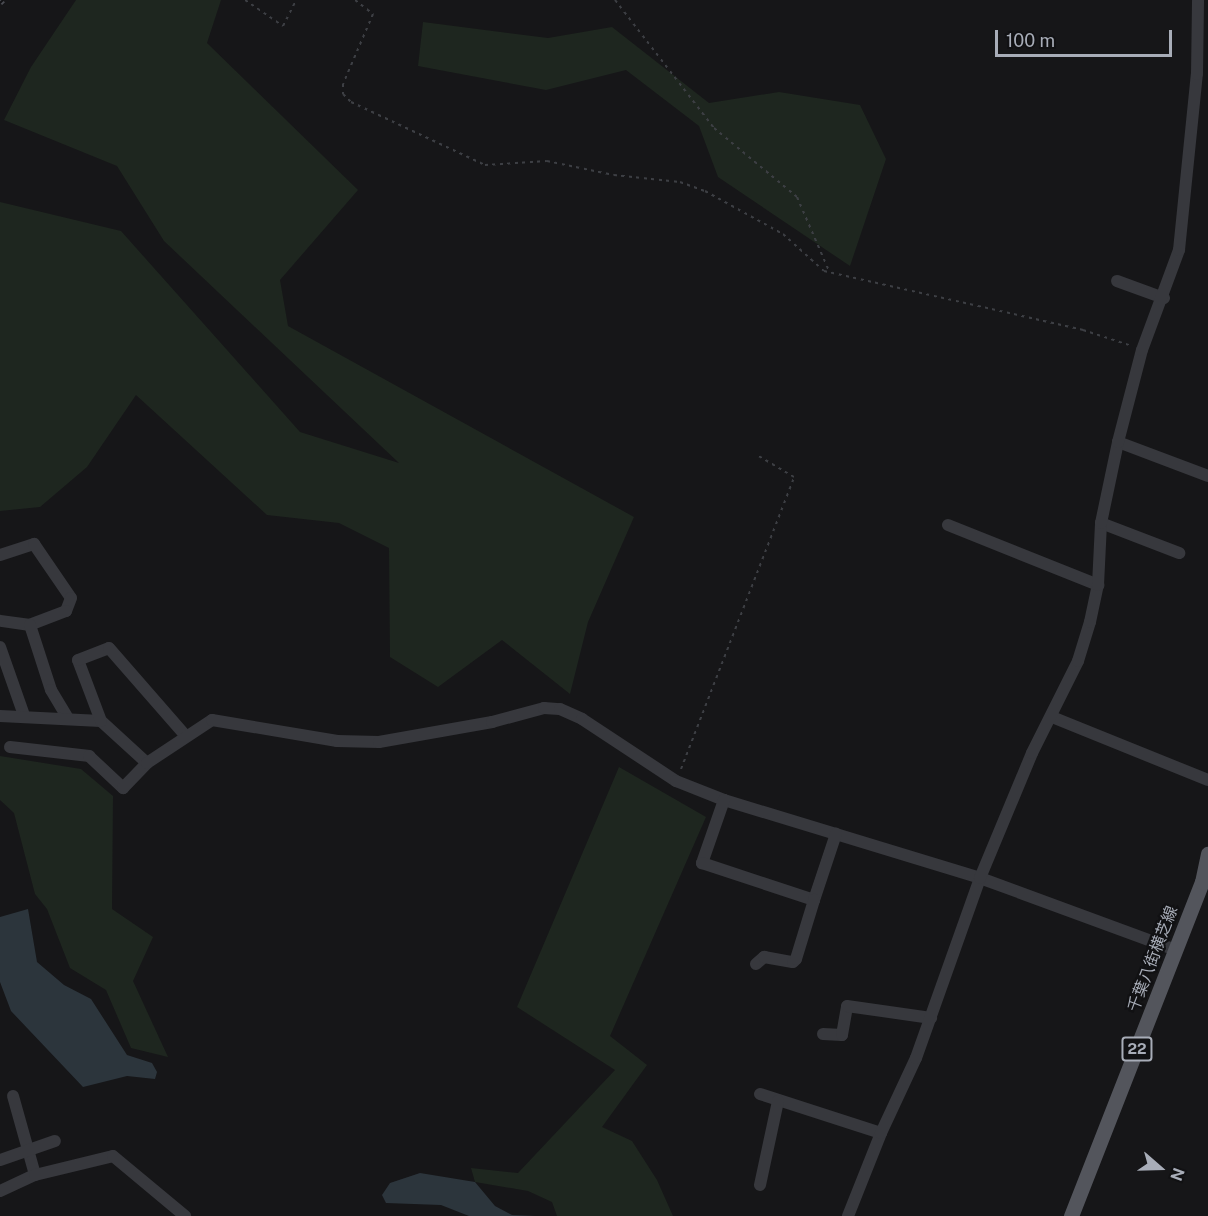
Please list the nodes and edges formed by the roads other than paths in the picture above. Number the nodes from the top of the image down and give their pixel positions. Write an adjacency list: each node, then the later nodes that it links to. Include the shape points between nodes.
1 (1198, 0): 3 (street, via 1197,74 1183,224)
2 (1118, 281): 3 (street)
3 (1164, 298): 4 (street, via 1142,350)
4 (1118, 442): 5 (street); 6 (street)
5 (1208, 476)
6 (1101, 523): 8 (street); 10 (street)
7 (948, 525): 10 (street)
8 (1179, 553)
9 (0, 555): 12 (street, via 34,544 71,598 66,611)
10 (1098, 585): 16 (street, via 1078,662)
11 (0, 621): 12 (street)
12 (30, 625): 17 (street, via 51,690)
13 (0, 647): 14 (street)
14 (24, 715): 15 (street); 17 (street)
15 (0, 716)
16 (1052, 717): 22 (street); 26 (street, via 1032,753)
17 (68, 718): 18 (street)
18 (101, 721): 19 (street, via 78,660 109,648); 21 (street)
19 (185, 735): 21 (street); 23 (street, via 212,720 337,741 379,742 492,722 544,708 560,709 676,781)
20 (10, 747): 21 (street, via 89,756 123,788)
21 (147, 763)
22 (1208, 780)
23 (724, 800): 24 (street); 28 (street, via 702,863)
24 (836, 834): 26 (street); 28 (street)
25 (1208, 854): 27 (main road, 22)
26 (980, 878): 29 (street); 31 (street)
27 (1205, 878): 29 (main road, 千葉八街横芝線 / 22)
28 (814, 900): 30 (street, via 796,959 793,962 764,957)
29 (1176, 950): 45 (main road, 千葉八街横芝線 / 22)
30 (756, 964)
31 (931, 1018): 32 (street, via 848,1006 842,1035); 36 (street)
32 (823, 1034)
33 (760, 1094): 35 (street)
34 (13, 1095): 38 (street)
35 (778, 1101): 36 (street); 41 (street)
36 (881, 1133): 44 (street)
37 (55, 1141): 38 (street)
38 (27, 1149): 39 (street); 40 (street)
39 (0, 1160)
40 (35, 1175): 42 (street); 43 (street, via 113,1156)
41 (760, 1185)
42 (0, 1191)
43 (185, 1216)
44 (848, 1216)
45 (1071, 1216)

